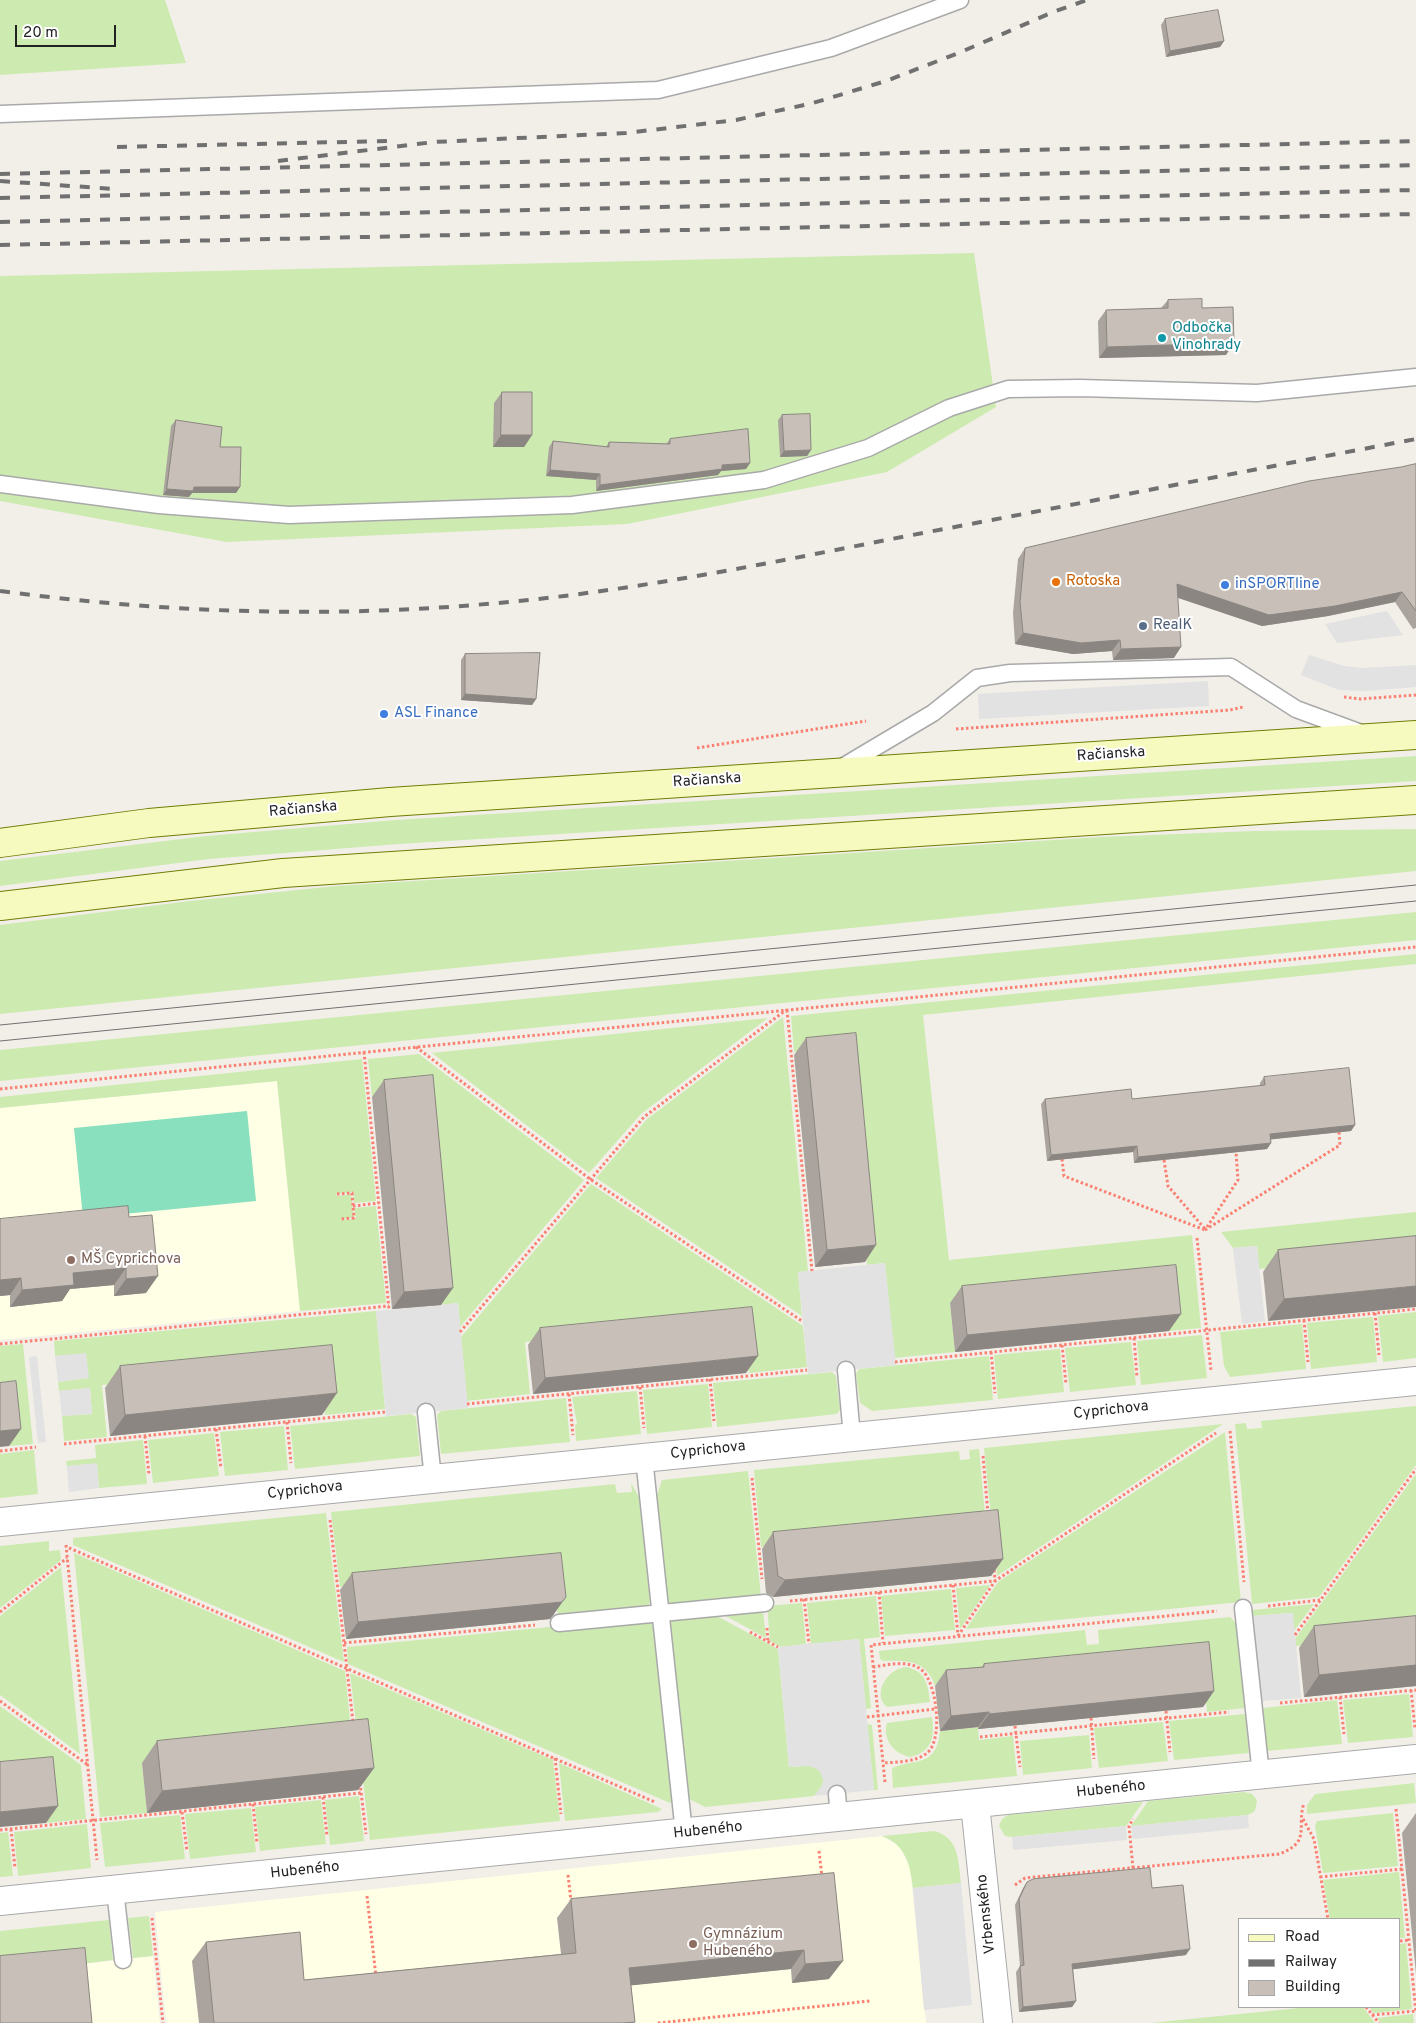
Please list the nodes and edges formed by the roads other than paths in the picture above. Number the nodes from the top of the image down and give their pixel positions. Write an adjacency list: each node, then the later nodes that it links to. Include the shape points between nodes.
1 (960, 0): 2 (lane, via 831,48 658,90)
2 (0, 114)
3 (1416, 377): 4 (lane, via 1257,394 1008,389 950,408 868,448 764,480 572,505 289,515 159,505)
4 (0, 484)
5 (1416, 735): 6 (main road, Račianska)
6 (1372, 738): 7 (main road, Račianska); 7 (lane, via 1296,709 1231,667 1010,672 976,678 933,713)
7 (833, 773): 9 (main road, Račianska, via 371,804 149,823)
8 (1416, 800): 10 (main road, via 283,873)
9 (0, 843)
10 (0, 906)
11 (846, 1370): 14 (lane)
12 (1416, 1381): 14 (street, Cyprichova)
13 (426, 1412): 16 (lane)
14 (852, 1437): 15 (street, Cyprichova)
15 (644, 1458): 16 (street, Cyprichova); 20 (lane)
16 (433, 1479): 17 (street, Cyprichova)
17 (0, 1522)
18 (765, 1603): 20 (lane)
19 (1245, 1608): 23 (lane)
20 (660, 1613): 21 (lane); 25 (lane)
21 (558, 1623)
22 (1416, 1759): 23 (street, Hubeného)
23 (1261, 1775): 24 (street, Hubeného)
24 (975, 1804): 25 (street, Hubeného, via 838,1806); 29 (street, Vrbenského)
25 (683, 1823): 26 (street, Hubeného)
26 (115, 1890): 27 (street, Hubeného); 28 (lane)
27 (0, 1901)
28 (123, 1960)
29 (998, 2023)

